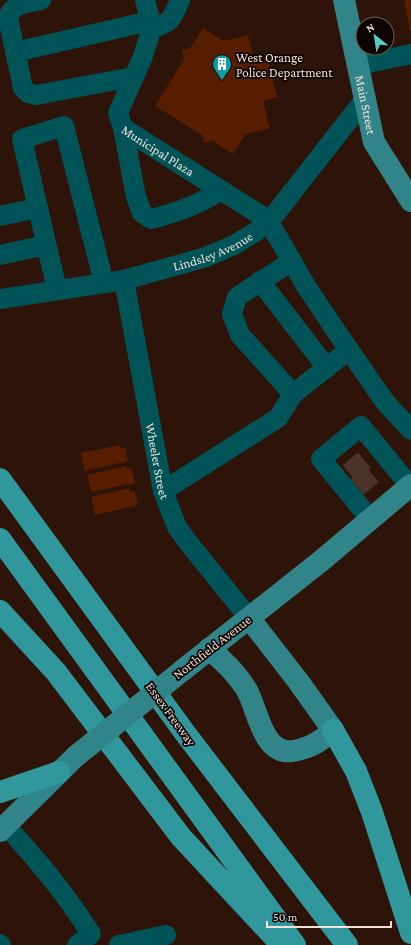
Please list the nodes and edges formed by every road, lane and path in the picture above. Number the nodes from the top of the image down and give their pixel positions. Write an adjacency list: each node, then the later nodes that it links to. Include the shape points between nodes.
1 (41, 0): 6 (street, via 17,5 10,11 8,18)
2 (145, 0): 5 (street)
3 (180, 0): 5 (street, via 172,19 162,26)
4 (344, 0): 8 (main road, Main Street)
5 (151, 25): 6 (street); 9 (street, Municipal Plaza)
6 (15, 52): 9 (street, via 23,88 28,93 36,94)
7 (411, 54): 8 (street)
8 (359, 65): 10 (main road, Main Street)
9 (133, 77): 11 (street, Municipal Plaza, via 118,113)
10 (365, 99): 13 (main road, Main Street, via 374,142); 16 (street, Lindsley Avenue)
11 (123, 128): 12 (street, Municipal Plaza); 12 (street, via 136,197 142,213 150,219 204,202)
12 (221, 190): 16 (street, Municipal Plaza)
13 (411, 201)
14 (38, 208): 15 (street); 17 (street); 22 (street, via 22,139 64,126)
15 (0, 216)
16 (268, 220): 19 (street); 20 (street, Lindsley Avenue, via 257,231 234,245 206,257)
17 (46, 246): 18 (street); 23 (street)
18 (0, 255)
19 (292, 261): 21 (street); 25 (street)
20 (124, 280): 22 (street, Lindsley Avenue); 31 (street, Wheeler Street)
21 (260, 281): 26 (street); 27 (street, via 237,297 232,314 240,335)
22 (104, 283): 23 (street, Lindsley Avenue)
23 (57, 290): 24 (street, Lindsley Avenue)
24 (0, 299)
25 (349, 350): 26 (street); 28 (street, via 385,402)
26 (327, 368): 27 (street)
27 (293, 394): 31 (street, via 278,418)
28 (411, 430)
29 (0, 479): 47 (highway, Essex Freeway, via 185,733)
30 (410, 486): 32 (main road, Northfield Avenue); 32 (street, via 380,458 361,426 321,459 348,484)
31 (163, 491): 35 (street, Wheeler Street, via 175,522 186,541)
32 (370, 519): 35 (main road, Northfield Avenue)
33 (0, 539): 46 (highway)
34 (0, 611): 45 (highway, via 56,672 181,837)
35 (249, 618): 36 (main road, Northfield Avenue); 37 (main road)
36 (209, 649): 37 (main road, via 224,661 246,688 267,739 276,748 287,752 308,748); 38 (main road, Northfield Avenue, bridge)
37 (333, 730): 41 (highway, via 356,771 372,812)
38 (58, 772): 39 (highway); 40 (main road, Northfield Avenue)
39 (0, 792)
40 (3, 828): 43 (street, via 28,849 78,914)
41 (411, 933)
42 (166, 935): 44 (street)
43 (89, 941)
44 (119, 945)
45 (282, 945)
46 (295, 945)
47 (347, 945)

